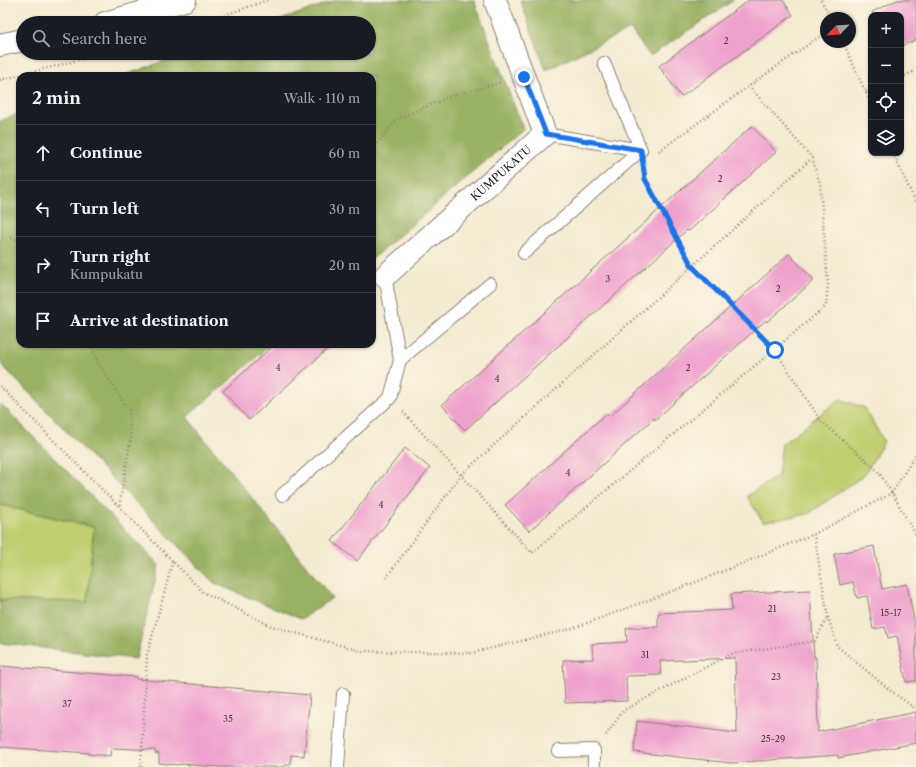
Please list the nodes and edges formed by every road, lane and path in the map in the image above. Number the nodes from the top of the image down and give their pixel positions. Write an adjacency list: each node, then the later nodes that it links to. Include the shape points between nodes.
1 (185, 0): 6 (street)
2 (268, 0): 7 (path)
3 (495, 0): 18 (street)
4 (821, 0): 5 (path)
5 (828, 12)
6 (129, 16)
7 (222, 16)
8 (820, 36): 20 (path)
9 (16, 42): 10 (street)
10 (0, 45)
11 (846, 48): 21 (path)
12 (79, 60): 15 (path)
13 (604, 63): 25 (lane)
14 (916, 71): 17 (path)
15 (31, 72)
16 (16, 76): 19 (path)
17 (904, 76)
18 (524, 77): 23 (street); 24 (path, via 454,95 398,118)
19 (0, 80)
20 (749, 86): 25 (path, via 656,154); 27 (path)
21 (866, 92): 22 (path)
22 (868, 97)
23 (546, 134): 25 (lane); 33 (street, KUMPUKATU)
24 (376, 145)
25 (641, 150): 31 (lane); 32 (path, via 645,179)
26 (894, 156): 28 (path)
27 (812, 158): 32 (path); 36 (path, via 820,184 828,284 826,306)
28 (916, 203)
29 (11, 238): 30 (path)
30 (16, 240)
31 (524, 253)
32 (692, 266): 36 (path); 41 (path)
33 (385, 276): 37 (lane)
34 (490, 284): 37 (lane)
35 (92, 348): 44 (path, via 98,363 128,410 131,438)
36 (775, 350): 41 (path, via 532,553); 42 (path, via 821,421 878,471)
37 (400, 360): 39 (lane)
38 (0, 386): 44 (path)
39 (390, 398): 41 (path); 43 (lane)
40 (916, 454): 42 (path)
41 (461, 475): 48 (path)
42 (892, 493): 45 (path); 46 (path)
43 (282, 495)
44 (119, 507): 47 (path)
45 (814, 534): 47 (path, via 574,628 472,653 361,651 271,626 203,592); 49 (path)
46 (916, 535)
47 (173, 561): 54 (path, via 147,655)
48 (386, 578)
49 (828, 617): 51 (path, via 837,646); 52 (path, via 815,641 731,654 624,710)
50 (343, 694): 55 (lane)
51 (916, 709)
52 (594, 750): 53 (lane); 56 (lane)
53 (558, 751)
54 (141, 767)
55 (338, 767)
56 (594, 767)

